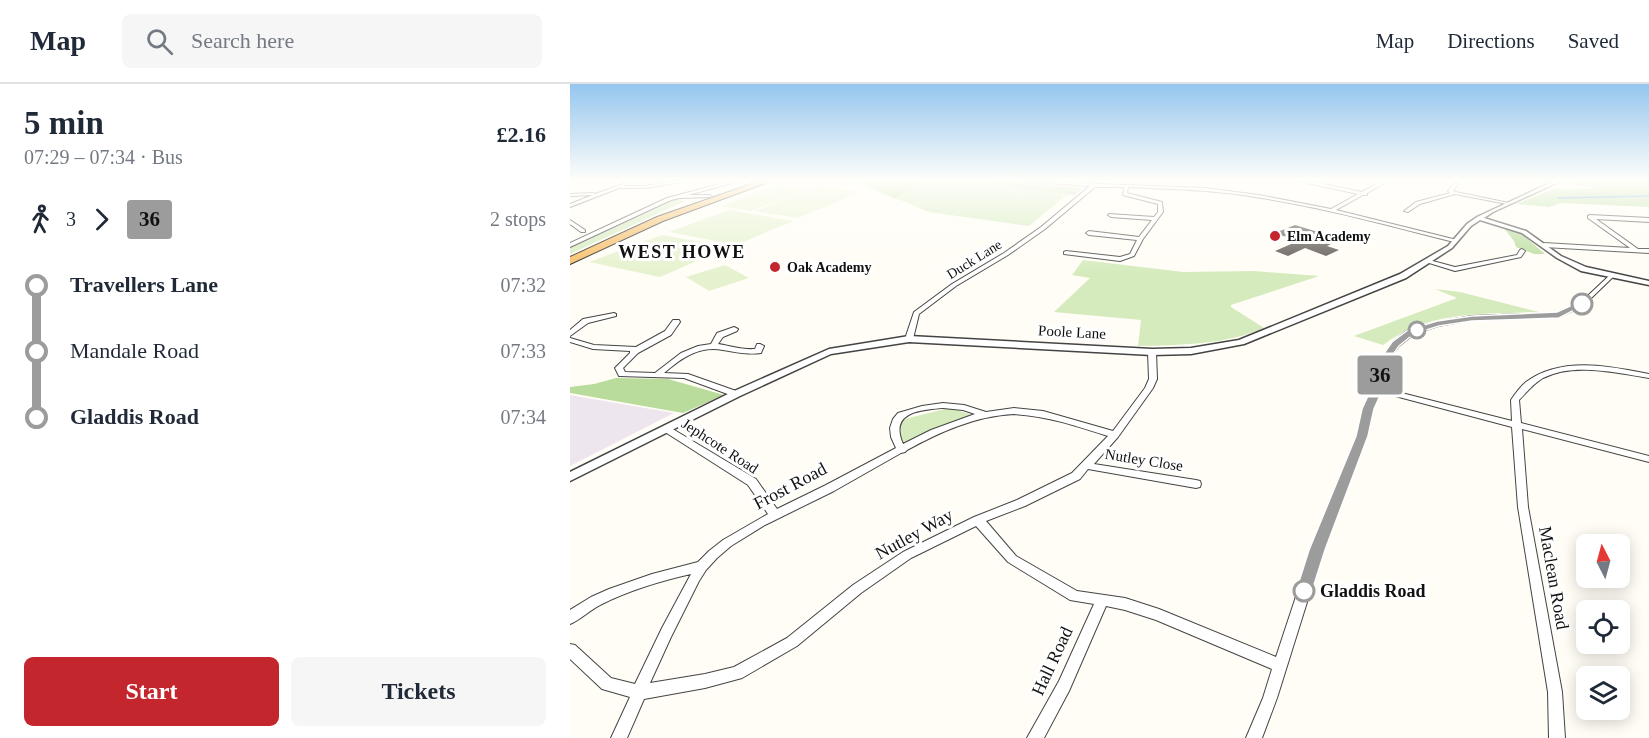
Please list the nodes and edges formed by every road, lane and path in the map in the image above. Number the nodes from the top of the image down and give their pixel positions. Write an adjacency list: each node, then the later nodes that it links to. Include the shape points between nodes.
1 (643, 212): 17 (street)
2 (664, 212): 23 (highway)
3 (682, 212): 24 (highway)
4 (1061, 212): 32 (street, Duck Lane, via 1023,242 916,313)
5 (1161, 212): 10 (street)
6 (1338, 212): 16 (street)
7 (1491, 212): 9 (street, Poole Lane)
8 (1111, 215): 10 (street)
9 (1479, 218): 16 (street, Poole Lane); 18 (street, via 1512,226)
10 (1154, 219): 15 (street)
11 (1649, 220): 19 (street, via 1590,218)
12 (570, 222): 13 (street)
13 (583, 231)
14 (1089, 233): 15 (street)
15 (1140, 239): 22 (street, via 1128,258)
16 (1454, 240): 25 (street, Poole Lane)
17 (570, 245)
18 (1544, 245): 19 (street); 26 (street, via 1570,263)
19 (1636, 250): 20 (street)
20 (1649, 250)
21 (1522, 251): 25 (street, via 1520,256 1465,268)
22 (1066, 253)
23 (570, 256)
24 (570, 261)
25 (1429, 262): 37 (street, Poole Lane, via 1241,342 1191,351)
26 (1611, 276): 27 (street); 40 (street, via 1581,304 1559,315 1472,318 1411,332 1383,362)
27 (1649, 283)
28 (614, 315): 31 (street, via 586,321)
29 (676, 322): 35 (street, via 668,333)
30 (734, 329): 34 (street, via 720,335)
31 (570, 333)
32 (909, 339): 37 (street, Poole Lane); 41 (street, Poole Lane, via 829,352)
33 (570, 340): 35 (street, via 593,347 629,347)
34 (713, 346): 36 (street, via 740,353); 38 (street, via 691,352)
35 (635, 351): 38 (street, via 621,365 622,374)
36 (759, 352)
37 (1152, 352): 45 (street, Nutley Way, via 1153,379 1149,388)
38 (657, 375): 41 (street, via 685,376)
39 (1649, 376): 43 (street, Maclean Road, via 1574,368 1535,378 1515,400)
40 (1377, 389): 43 (street); 57 (street, via 1317,550)
41 (736, 394): 44 (street, Poole Lane)
42 (985, 415): 45 (street, Frost Road, via 1035,413); 46 (street, Frost Road, via 960,422); 46 (street, Frost Road, via 970,408 944,405 901,415 896,419 894,436)
43 (1516, 423): 47 (street); 62 (street, Maclean Road, via 1523,507 1555,692)
44 (668, 430): 49 (street, Poole Lane); 51 (street, Jephcote Road, via 752,482)
45 (1115, 435): 48 (street, Nutley Way)
46 (902, 450): 51 (street, Frost Road)
47 (1649, 459)
48 (1088, 466): 50 (street, Nutley Close); 52 (street, Nutley Way, via 1063,484)
49 (570, 477)
50 (1196, 483)
51 (776, 516): 53 (street, Frost Road, via 747,531)
52 (978, 520): 54 (street, via 1012,559 1075,596); 58 (street, Nutley Way, via 907,555 760,662 705,681)
53 (703, 566): 55 (street, Frost Road, via 625,590); 58 (street, Frost Road, via 673,619)
54 (1102, 600): 57 (street, via 1159,615); 60 (street, Hall Road, via 1064,686)
55 (570, 618)
56 (570, 650): 58 (street, via 607,684)
57 (1280, 665): 61 (street)
58 (640, 692): 59 (street, Frost Road)
59 (619, 738)
60 (1035, 738)
61 (1254, 738)
62 (1557, 738)

